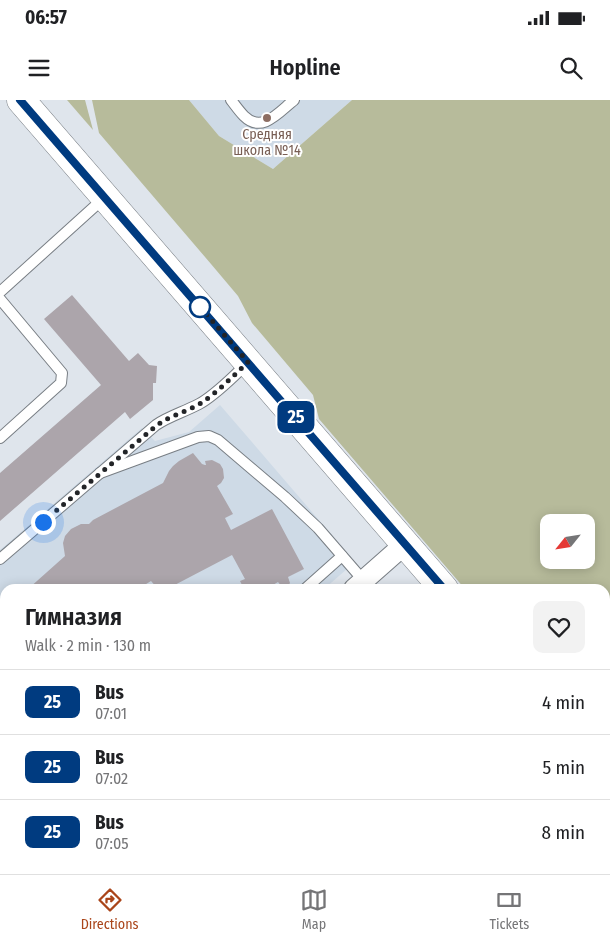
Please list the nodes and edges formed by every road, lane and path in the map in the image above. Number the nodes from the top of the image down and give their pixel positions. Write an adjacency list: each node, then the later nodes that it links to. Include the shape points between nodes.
1 (20, 100): 4 (main road)
2 (231, 100): 3 (lane, via 244,116 260,124)
3 (294, 100)
4 (105, 197): 5 (lane); 7 (main road)
5 (0, 292)
6 (0, 299): 8 (lane, via 62,373 61,383)
7 (248, 362): 9 (lane, via 210,397 170,416); 10 (main road)
8 (0, 438)
9 (100, 473): 11 (lane, via 208,436 218,440 285,497); 12 (lane)
10 (405, 544): 15 (street); 16 (main road)
11 (342, 556): 13 (lane); 14 (lane)
12 (0, 558)
13 (311, 584)
14 (357, 584)
15 (359, 584)
16 (440, 584)

